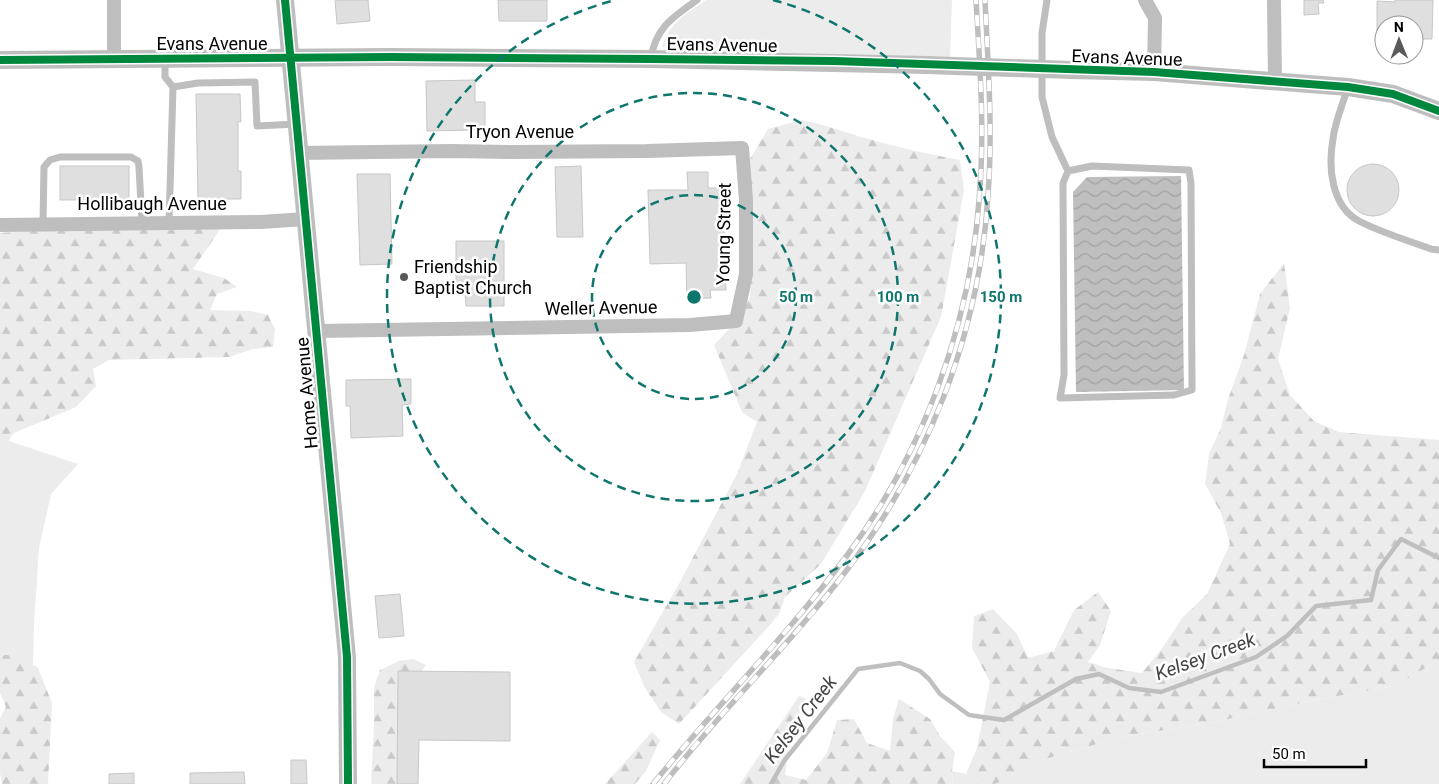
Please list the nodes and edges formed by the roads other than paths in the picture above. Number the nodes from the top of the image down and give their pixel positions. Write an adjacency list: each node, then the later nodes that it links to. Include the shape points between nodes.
1 (114, 0): 7 (street)
2 (284, 0): 8 (street, Home Avenue)
3 (697, 0): 9 (lane, Evans Avenue, via 660,30)
4 (1047, 0): 20 (lane, via 1042,33 1042,97 1052,137)
5 (1145, 0): 12 (street, Evans Avenue, via 1156,18)
6 (1274, 0): 13 (street)
7 (114, 58): 10 (street, Evans Avenue); 11 (street, Evans Avenue)
8 (290, 58): 9 (street, Evans Avenue); 10 (street, Evans Avenue); 17 (street, Home Avenue)
9 (651, 58): 12 (street, Evans Avenue, bridge)
10 (164, 59): 15 (lane, via 165,77)
11 (0, 60)
12 (1154, 72): 13 (street, Evans Avenue)
13 (1275, 82): 14 (street, Evans Avenue)
14 (1348, 86): 16 (street, Evans Avenue, via 1393,94); 26 (lane, via 1333,137 1330,160 1334,188 1342,208 1358,220 1431,250)
15 (173, 87): 17 (lane, via 255,82 256,126); 23 (lane)
16 (1439, 111)
17 (296, 124): 19 (street, Home Avenue)
18 (742, 148): 19 (street, Tryon Avenue); 27 (street, Young Street, via 746,274)
19 (298, 153): 21 (street, Home Avenue)
20 (1068, 171): 20 (lane, via 1063,182 1064,376 1060,398 1174,395 1192,390 1189,170 1092,166)
21 (305, 219): 23 (street, Hollibaugh Avenue); 28 (street, Home Avenue)
22 (142, 223): 23 (street, Hollibaugh Avenue); 24 (street, Hollibaugh Avenue); 24 (lane, via 138,161 131,157 60,157 44,166)
23 (170, 223)
24 (43, 224): 25 (street, Hollibaugh Avenue)
25 (0, 225)
26 (1439, 250)
27 (736, 322): 28 (street, Weller Avenue)
28 (317, 331): 29 (street, Home Avenue, via 347,657)
29 (348, 784)

